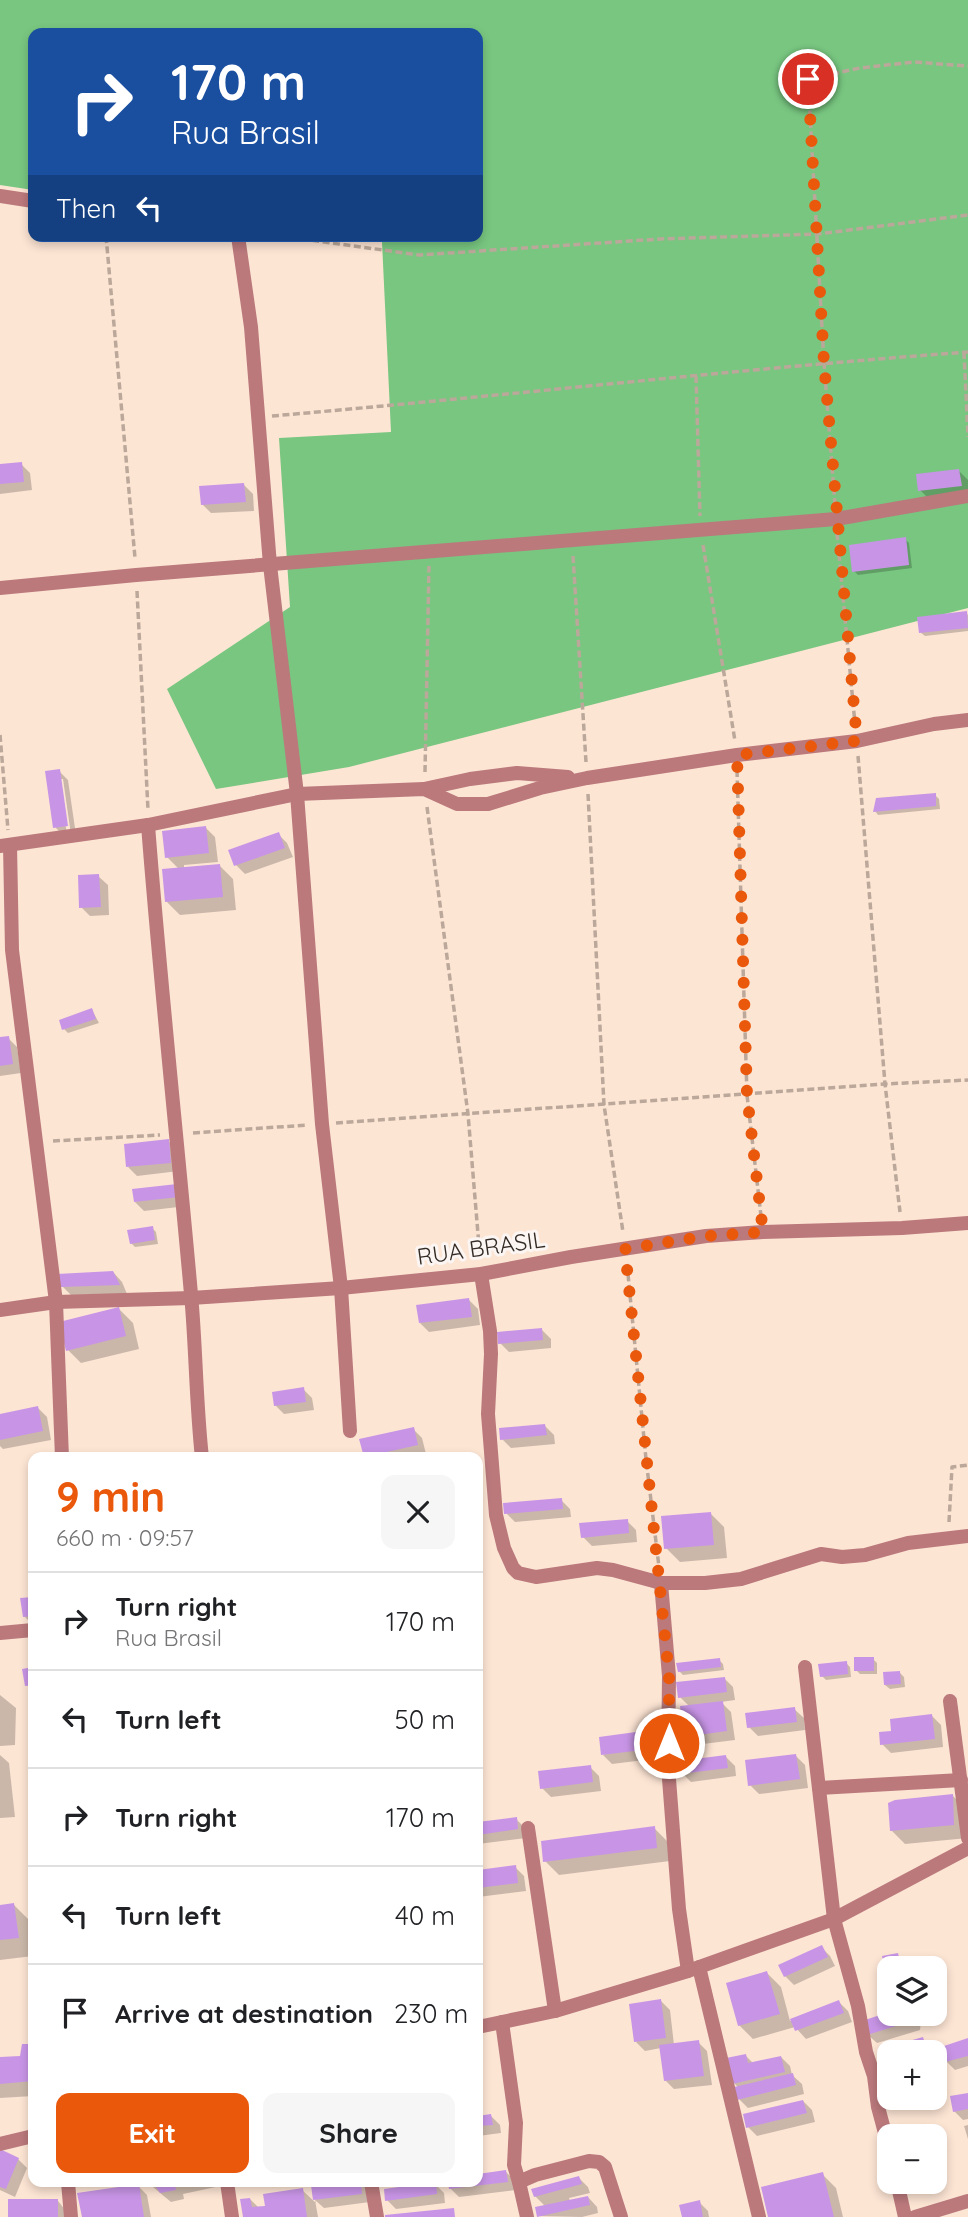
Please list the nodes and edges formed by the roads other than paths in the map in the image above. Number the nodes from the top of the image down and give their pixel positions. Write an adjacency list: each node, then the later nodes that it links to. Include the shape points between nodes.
1 (0, 196): 2 (street)
2 (28, 200)
3 (239, 242): 5 (street, via 260,417)
4 (968, 496): 5 (street, via 836,519)
5 (270, 565): 6 (street); 10 (street)
6 (0, 588)
7 (968, 720): 8 (street, via 857,741)
8 (587, 778): 9 (street, via 517,773); 9 (street, via 488,804 457,804)
9 (424, 789): 10 (street)
10 (297, 794): 11 (street); 15 (street, via 322,1124)
11 (148, 824): 12 (street); 16 (street)
12 (5, 845): 17 (street, via 12,950)
13 (968, 1223): 14 (street, RUA BRASIL, via 706,1236)
14 (481, 1274): 15 (street, RUA BRASIL); 23 (street, via 490,1342 488,1414 496,1515 513,1568 536,1577 597,1568)
15 (341, 1288): 16 (street, RUA BRASIL); 19 (street)
16 (191, 1298): 17 (street, RUA BRASIL); 21 (street)
17 (56, 1301): 18 (street, RUA BRASIL); 20 (street)
18 (0, 1310)
19 (350, 1432)
20 (62, 1452)
21 (200, 1452)
22 (968, 1536): 23 (street, via 908,1543 865,1555 821,1554 741,1579)
23 (661, 1583): 34 (street, via 679,1909)
24 (28, 1630): 25 (street)
25 (0, 1633)
26 (805, 1668): 29 (street)
27 (950, 1701): 28 (street)
28 (961, 1780): 29 (street); 31 (street)
29 (819, 1788): 33 (street)
30 (528, 1828): 35 (street)
31 (968, 1838)
32 (968, 1848): 33 (street)
33 (834, 1919): 34 (street); 38 (street)
34 (694, 1969): 35 (street); 52 (street)
35 (555, 2011): 36 (street)
36 (502, 2022): 37 (street); 41 (street)
37 (483, 2027)
38 (883, 2124)
39 (28, 2137): 40 (street)
40 (0, 2144)
41 (519, 2182): 50 (street); 51 (street, via 599,2162 605,2166)
42 (68, 2187): 47 (street)
43 (228, 2187): 48 (street)
44 (372, 2187): 49 (street)
45 (900, 2194): 53 (street)
46 (968, 2201): 54 (street)
47 (71, 2217)
48 (232, 2217)
49 (377, 2217)
50 (527, 2217)
51 (621, 2217)
52 (759, 2217)
53 (905, 2217)
54 (915, 2217)

